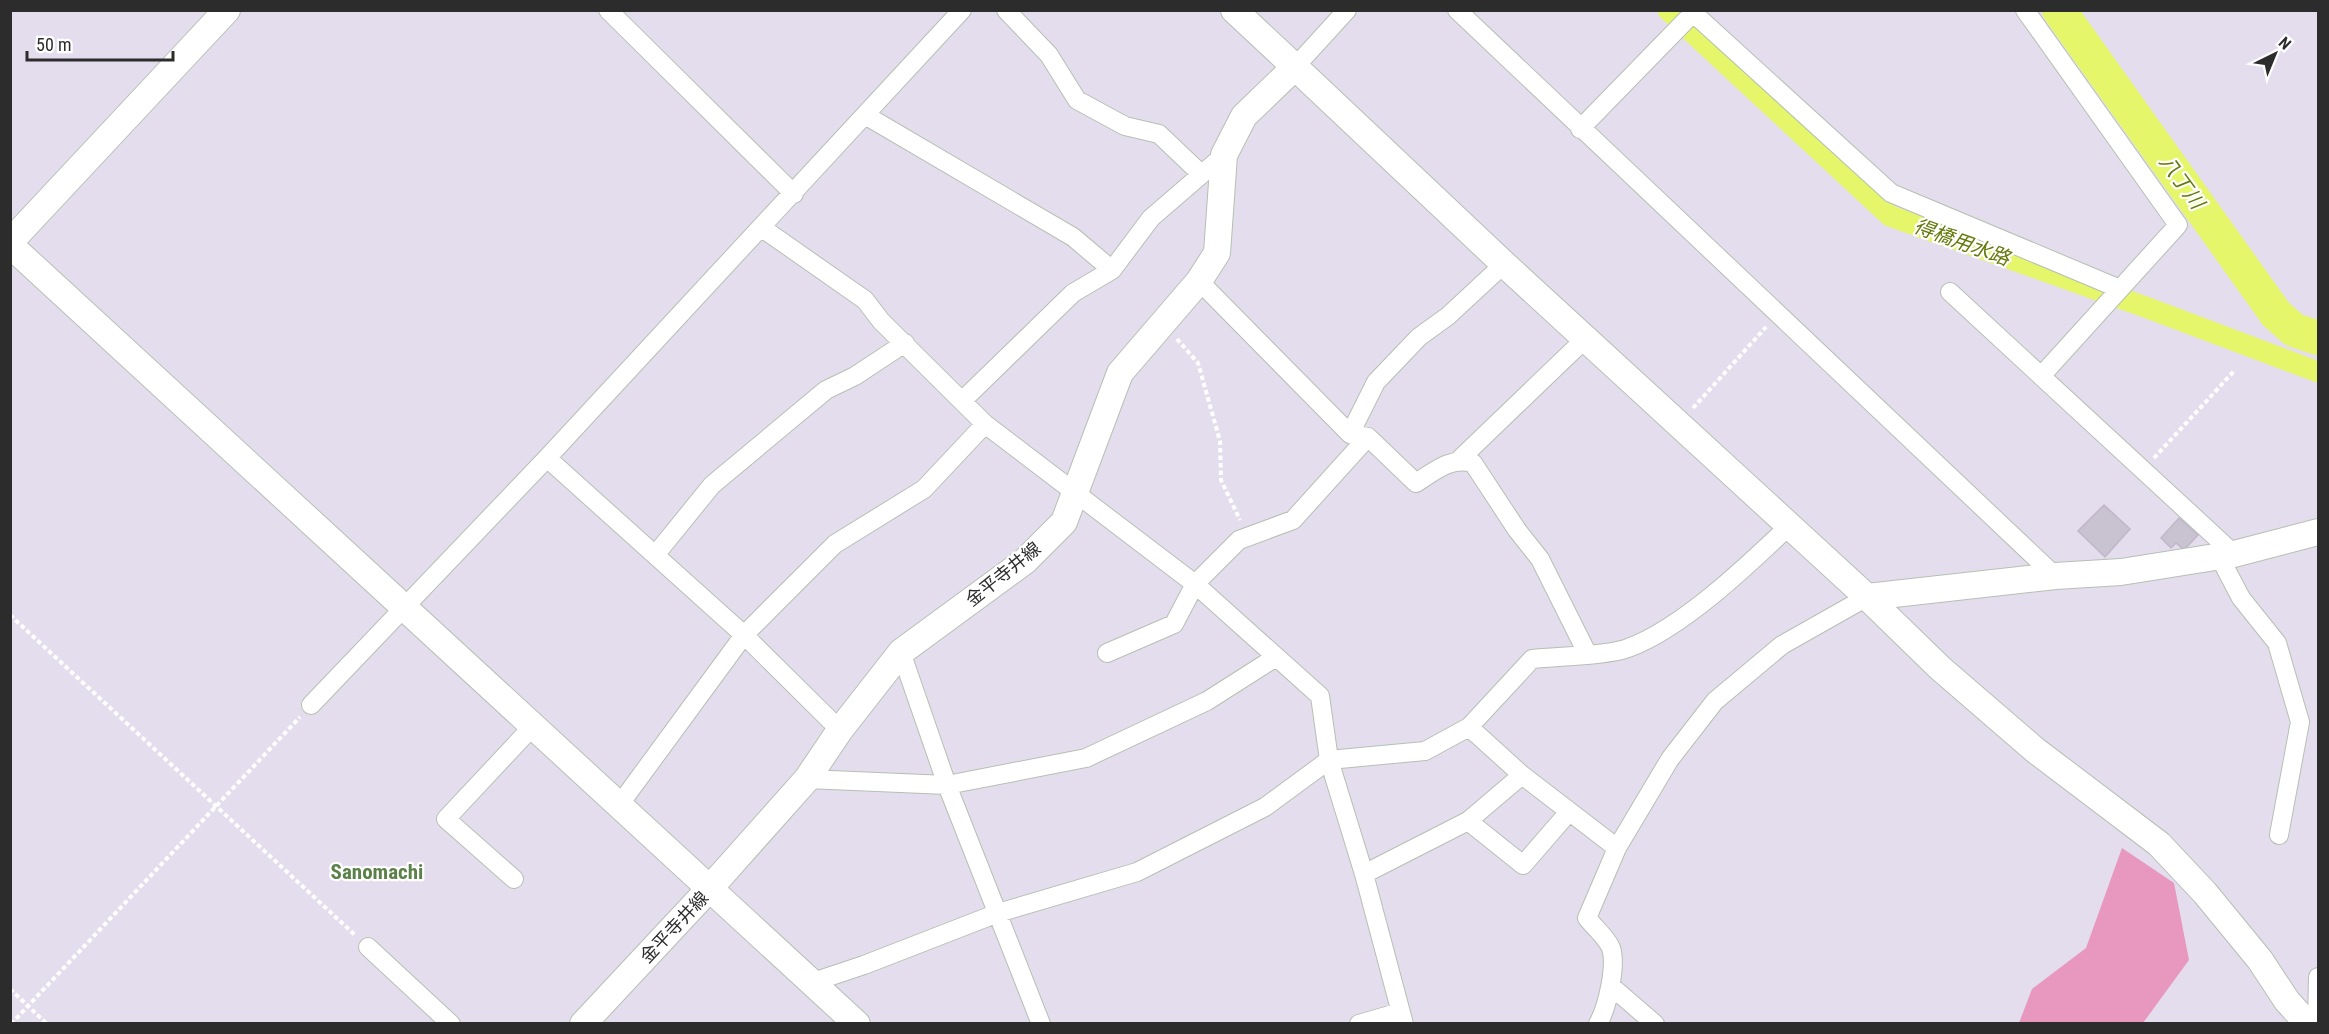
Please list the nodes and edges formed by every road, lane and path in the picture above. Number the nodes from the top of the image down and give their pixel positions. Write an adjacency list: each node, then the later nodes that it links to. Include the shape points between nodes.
1 (227, 10): 17 (street)
2 (608, 10): 15 (street)
3 (962, 10): 11 (street)
4 (1006, 10): 14 (street, via 1049,55 1077,100 1125,126 1159,134)
5 (1234, 10): 10 (street)
6 (1347, 10): 10 (street)
7 (1457, 10): 12 (street)
8 (2025, 10): 21 (street, via 2178,225)
9 (1689, 16): 12 (street); 21 (street, via 1891,193)
10 (1295, 67): 13 (street, 金平寺井線, via 1244,116); 18 (street)
11 (865, 115): 15 (street); 19 (street, via 1073,237)
12 (1580, 129): 23 (street)
13 (1224, 155): 14 (street); 20 (street, 金平寺井線, via 1217,253)
14 (1200, 173): 19 (street, via 1151,218)
15 (794, 194): 16 (street)
16 (762, 228): 26 (street, via 865,300); 33 (street)
17 (10, 243): 45 (street)
18 (1504, 264): 25 (street); 32 (street, via 1419,337 1376,382)
19 (1112, 270): 29 (street, via 1073,293)
20 (1199, 281): 24 (street, 金平寺井線); 32 (street)
21 (2120, 289): 28 (street)
22 (1950, 292): 28 (street)
23 (1779, 312): 31 (path); 42 (street)
24 (1164, 324): 36 (street, 金平寺井線, via 1120,374); 39 (path, via 1198,363 1220,441 1221,480)
25 (1586, 338): 31 (street); 34 (street)
26 (905, 343): 29 (street); 40 (street, via 826,390 712,485)
27 (2235, 370): 35 (path)
28 (2042, 375): 35 (street)
29 (963, 400): 30 (street)
30 (985, 424): 36 (street); 47 (street, via 924,489 835,544)
31 (1678, 424): 37 (street)
32 (1359, 436): 34 (street, via 1416,483); 39 (street, via 1293,520)
33 (547, 458): 40 (street); 45 (street)
34 (1460, 459): 50 (street, via 1473,463 1540,559)
35 (2144, 470): 41 (street)
36 (1075, 490): 43 (street); 48 (street, 金平寺井線, via 1064,522 1026,561)
37 (1788, 527): 44 (street); 50 (street, via 1686,614 1653,635 1626,649)
38 (2319, 532): 41 (street)
39 (1247, 537): 43 (street, via 1239,540)
40 (656, 554): 47 (street)
41 (2226, 555): 42 (street, via 2121,572); 64 (street, via 2241,598 2277,644 2300,722)
42 (2055, 576): 44 (street)
43 (1195, 584): 49 (street, via 1174,624); 51 (street)
44 (1867, 597): 65 (street, via 1782,645 1715,701 1670,759); 86 (street, via 1940,668 2035,750 2166,851 2205,893)
45 (405, 608): 52 (street); 53 (street)
46 (10, 615): 61 (path)
47 (744, 635): 55 (street); 60 (street)
48 (901, 652): 55 (street, 金平寺井線); 59 (street)
49 (1107, 652)
50 (1587, 653): 54 (street, via 1532,659)
51 (1276, 657): 56 (street, via 1320,696); 59 (street, via 1207,701 1086,758)
52 (311, 705): 61 (path)
53 (534, 725): 60 (street); 67 (street, via 446,819)
54 (1468, 727): 56 (street, via 1425,752); 57 (street)
55 (840, 730): 58 (street, 金平寺井線)
56 (1329, 760): 66 (street); 69 (street, via 1265,807 1137,872)
57 (1522, 775): 62 (street); 63 (street)
58 (807, 779): 59 (street); 68 (street, 金平寺井線)
59 (947, 785): 69 (street)
60 (620, 804): 68 (street)
61 (215, 805): 70 (path); 75 (path)
62 (1568, 813): 63 (street, via 1523,865); 65 (street)
63 (1468, 821): 66 (street)
64 (2279, 835)
65 (1617, 848): 73 (street, via 1587,918 1611,949)
66 (1364, 874): 76 (street)
67 (514, 879)
68 (710, 888): 72 (street); 80 (street, 金平寺井線)
69 (998, 913): 72 (street); 82 (street)
70 (368, 947): 79 (street)
71 (2319, 976): 87 (street)
72 (813, 982): 81 (street)
73 (1611, 986): 84 (street); 85 (street)
74 (10, 989): 75 (path)
75 (28, 1006): 77 (path); 78 (path)
76 (1402, 1018): 83 (street)
77 (11, 1023)
78 (47, 1023)
79 (451, 1023)
80 (583, 1023)
81 (857, 1023)
82 (1041, 1023)
83 (1359, 1023)
84 (1598, 1023)
85 (1655, 1023)
86 (2308, 1023)
87 (2317, 1023)

